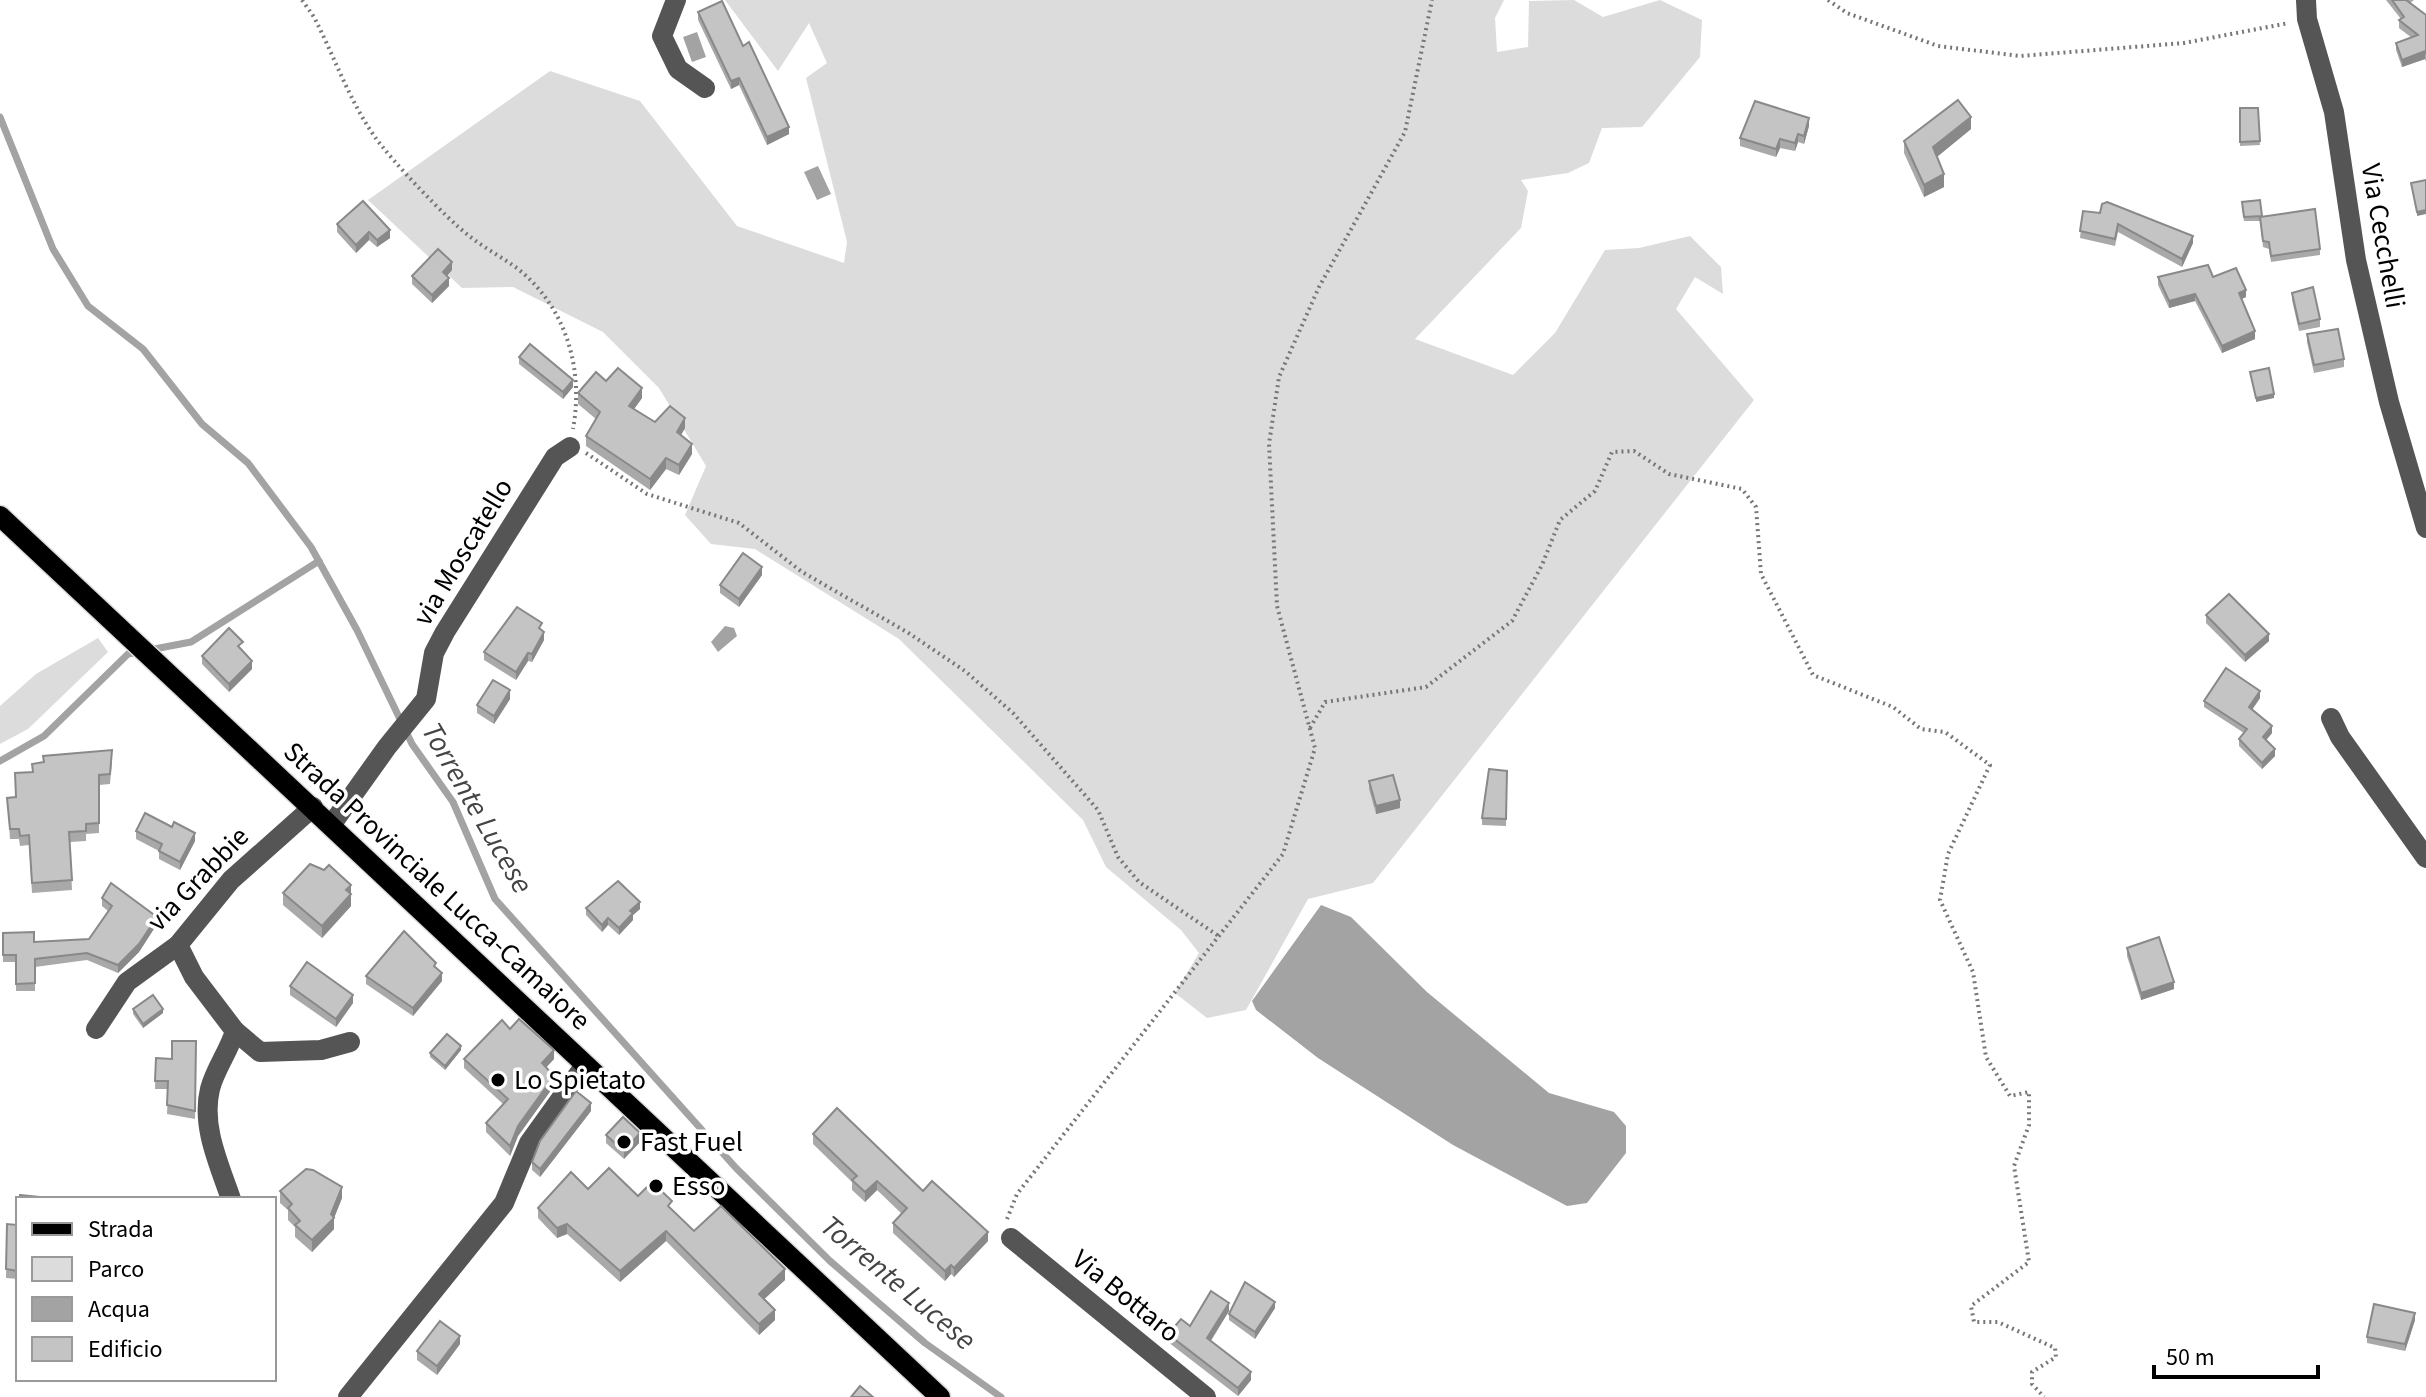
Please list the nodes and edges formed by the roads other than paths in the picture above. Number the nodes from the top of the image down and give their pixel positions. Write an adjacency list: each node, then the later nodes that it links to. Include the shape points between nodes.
1 (676, 0): 3 (street, via 662,36 678,69)
2 (2308, 6): 6 (street, Via Cecchelli, via 2334,112 2356,260)
3 (705, 88)
4 (570, 447): 9 (street, via Moscatello, via 555,457 445,632 434,653 426,699)
5 (0, 516): 8 (main road, Strada Provinciale Lucca-Camaiore)
6 (2426, 528)
7 (2331, 718): 10 (street)
8 (313, 807): 9 (main road, Strada Provinciale Lucca-Camaiore); 11 (street, via Grabbie, via 231,880)
9 (332, 824): 15 (main road, Strada Provinciale Lucca-Camaiore)
10 (2426, 858)
11 (178, 945): 12 (street, via Grabbie, via 127,982); 13 (street, via 194,977)
12 (96, 1029)
13 (235, 1031): 14 (street, via 260,1052 321,1050); 16 (street, via 207,1107 211,1139)
14 (350, 1042)
15 (585, 1065): 18 (street, via 529,1143 504,1203); 19 (main road, Strada Provinciale Lucca-Camaiore)
16 (230, 1197)
17 (1011, 1238): 20 (street, Via Bottaro)
18 (348, 1397)
19 (940, 1397)
20 (1206, 1397)

